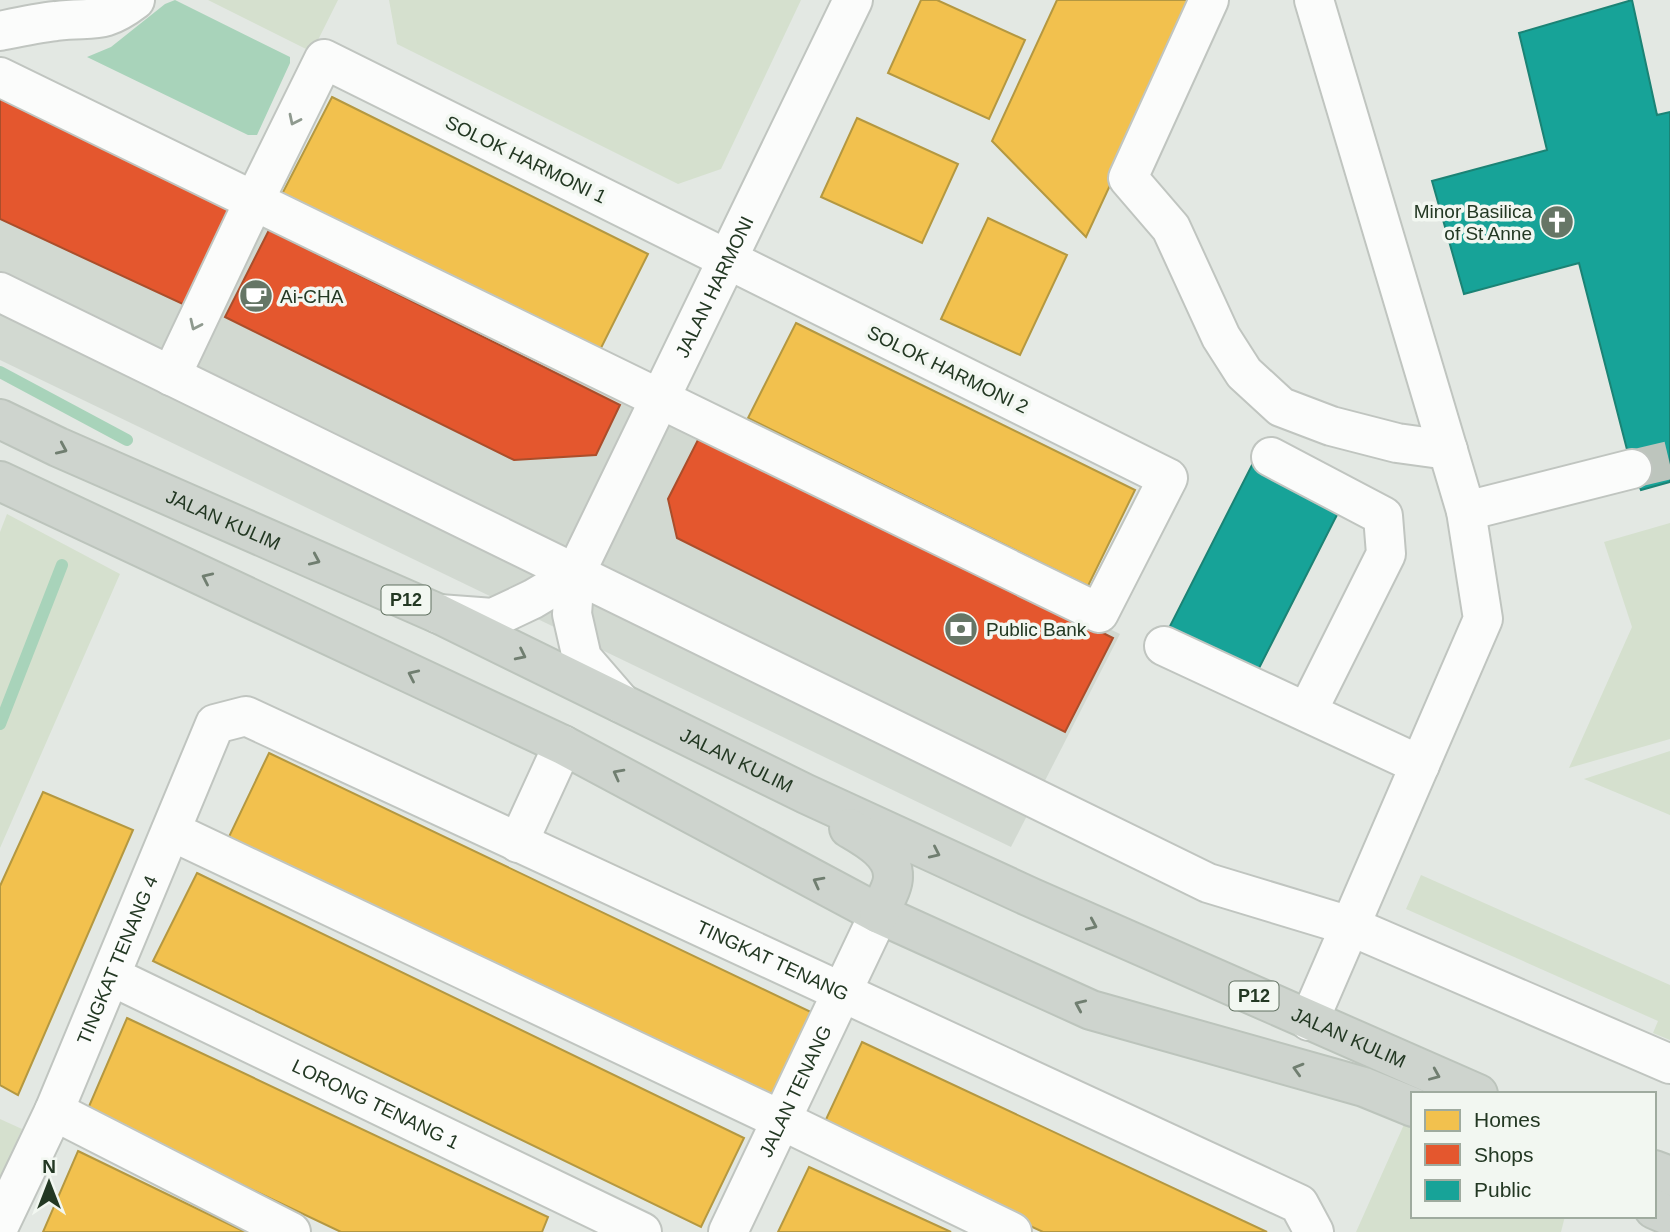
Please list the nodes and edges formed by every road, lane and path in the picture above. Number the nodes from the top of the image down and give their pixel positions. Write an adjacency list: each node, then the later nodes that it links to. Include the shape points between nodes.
1 (135, 0): 5 (street, via 102,19 58,20)
2 (853, 0): 8 (street, JALAN HARMONI)
3 (1209, 0): 13 (street, via 1128,178 1171,228 1244,373 1281,407 1397,443)
4 (1314, 0): 13 (street)
5 (0, 31)
6 (0, 77): 7 (street)
7 (254, 201): 8 (street, SOLOK HARMONI 1, one-way to 7, via 324,59); 10 (street, one-way to 10); 11 (street)
8 (727, 259): 11 (street, JALAN HARMONI); 11 (street, SOLOK HARMONI 2, via 1168,478 1099,613)
9 (0, 292): 10 (street)
10 (172, 376): 18 (street)
11 (660, 399): 18 (street, JALAN HARMONI)
12 (0, 419): 19 (main road, JALAN KULIM / P12, one-way to 19)
13 (1448, 450): 17 (street)
14 (1271, 457): 22 (street, via 1382,516 1386,554)
15 (1632, 469): 17 (street)
16 (0, 481): 24 (main road, JALAN KULIM, one-way to 16)
17 (1466, 511): 25 (street, via 1483,619)
18 (575, 574): 19 (street, via 493,618); 21 (street, via 572,614 582,657); 30 (street, via 1209,883)
19 (439, 614): 21 (main road, JALAN KULIM / P12, one-way to 21)
20 (1164, 646): 22 (street)
21 (621, 703): 26 (main road, JALAN KULIM / P12)
22 (1307, 712): 25 (street)
23 (246, 716): 27 (street, TINGKAT TENANG 4, via 215,724); 28 (street, TINGKAT TENANG)
24 (564, 745): 28 (street); 29 (main road, JALAN KULIM, one-way to 24)
25 (1420, 765): 30 (street)
26 (806, 794): 29 (main road, via 877,847 890,863 893,878); 33 (main road, JALAN KULIM / P12, one-way to 33)
27 (171, 831): 31 (street, TINGKAT TENANG 4); 38 (street)
28 (518, 843): 32 (street, TINGKAT TENANG)
29 (878, 914): 32 (street, JALAN TENANG); 36 (main road, JALAN KULIM, one-way to 29, via 1364,1087 1091,1010)
30 (1350, 926): 33 (street); 34 (street)
31 (111, 976): 37 (street, TINGKAT TENANG 4); 42 (street, LORONG TENANG 1)
32 (842, 993): 38 (street, JALAN TENANG); 39 (street, TINGKAT TENANG)
33 (1309, 1021): 35 (main road, JALAN KULIM / P12, one-way to 35)
34 (1670, 1064)
35 (1473, 1092)
36 (1411, 1106)
37 (54, 1111): 40 (street, TINGKAT TENANG 4); 41 (street)
38 (782, 1120): 43 (street, JALAN TENANG); 44 (street)
39 (1306, 1218)
40 (0, 1224)
41 (291, 1232)
42 (642, 1232)
43 (728, 1232)
44 (1012, 1232)

